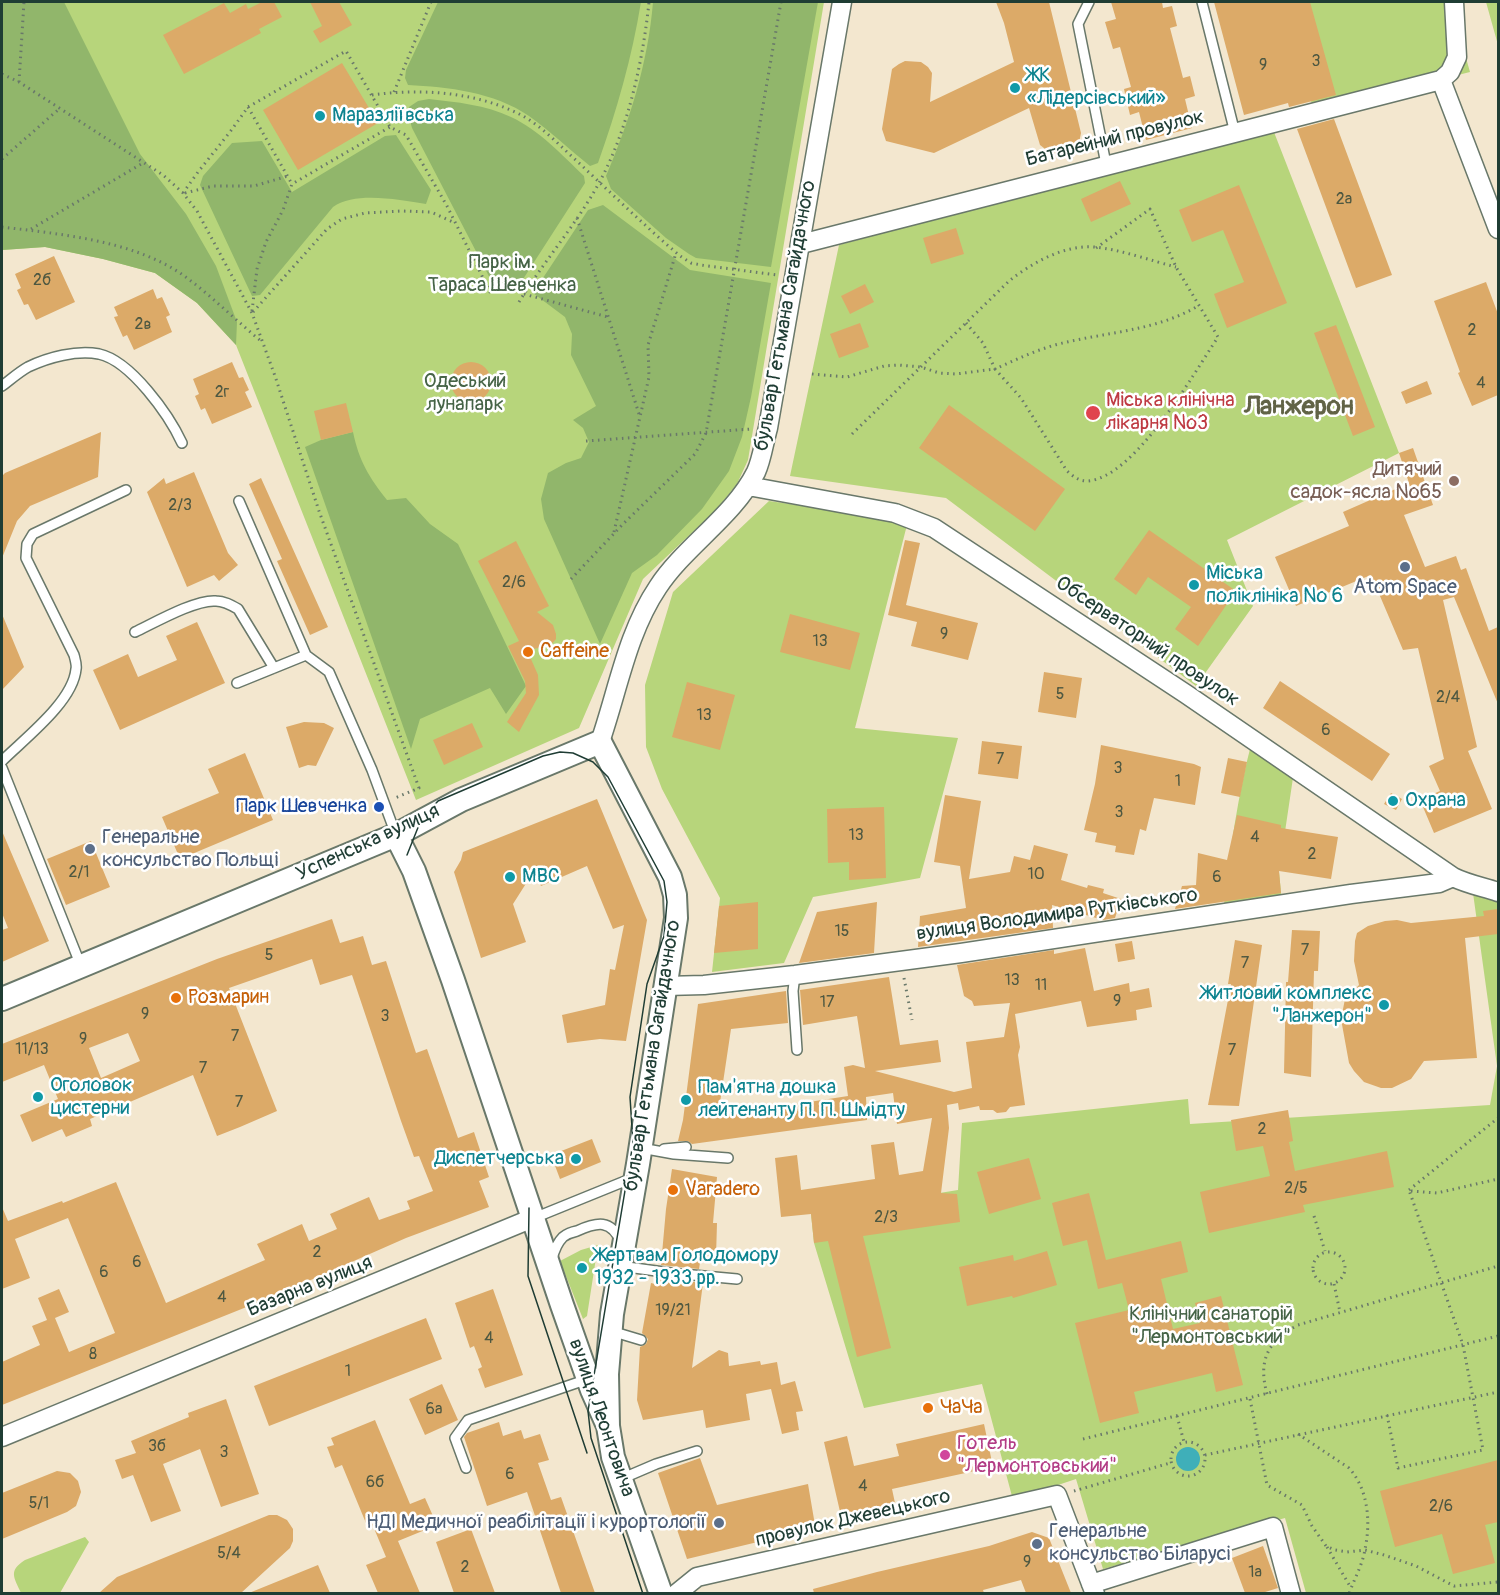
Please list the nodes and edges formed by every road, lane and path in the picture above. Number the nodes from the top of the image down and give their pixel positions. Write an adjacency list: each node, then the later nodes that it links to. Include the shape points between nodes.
1 (24, 2): 11 (path)
2 (431, 2): 12 (path)
3 (649, 2): 22 (path, via 629,103)
4 (781, 2): 34 (path)
5 (842, 2): 30 (street, бульвар Гетьмана Сагайдачного)
6 (1089, 2): 20 (lane, via 1078,24)
7 (1202, 2): 17 (lane)
8 (1454, 2): 10 (street, via 1457,57)
9 (2, 74): 11 (path)
10 (1441, 80): 17 (street, Батарейний провулок); 28 (street)
11 (19, 82): 15 (path)
12 (394, 92): 13 (path); 22 (path, via 447,94 502,107 538,126)
13 (372, 95): 14 (path, via 346,51); 16 (path)
14 (248, 107): 21 (path); 24 (path)
15 (60, 109): 18 (path); 19 (path)
16 (390, 127): 23 (path); 26 (path, via 406,135)
17 (1235, 133): 20 (street, Батарейний провулок)
18 (2, 159)
19 (143, 163): 24 (path); 29 (path)
20 (1106, 164): 30 (street, Батарейний провулок)
21 (288, 176): 23 (path); 24 (path, via 254,186 213,186)
22 (599, 182): 25 (path); 32 (path)
23 (292, 184): 40 (path, via 257,269)
24 (183, 193): 40 (path, via 197,211)
25 (577, 218): 36 (path); 41 (path)
26 (456, 224): 37 (path); 40 (path, via 431,212 364,213 342,219 327,229)
27 (2, 226): 29 (path)
28 (1498, 229)
29 (30, 230): 43 (path, via 103,242 147,256 178,272)
30 (801, 244): 35 (street, бульвар Гетьмана Сагайдачного)
31 (1096, 248): 33 (path); 33 (path, via 1150,209); 42 (path, via 1068,250 1027,267)
32 (676, 253): 34 (path, via 691,263); 48 (path, via 648,345 649,377)
33 (1176, 267): 39 (path)
34 (734, 270): 35 (path); 50 (path)
35 (794, 277): 49 (street, бульвар Гетьмана Сагайдачного)
36 (524, 294): 38 (path); 41 (path)
37 (492, 296)
38 (519, 302)
39 (1198, 306): 45 (path, via 1158,324 1056,345); 45 (path, via 1218,337 1142,446 1094,480 1076,478 1067,471 1021,398)
40 (252, 313): 43 (path)
41 (608, 317): 48 (path)
42 (966, 323): 44 (path); 45 (path, via 983,343)
43 (263, 343): 67 (path, via 319,512 419,788)
44 (921, 366): 45 (path, via 939,374); 46 (path, via 884,366 847,377); 51 (path)
45 (995, 369)
46 (812, 374)
47 (2, 386): 54 (lane, via 28,367 73,352 102,355 132,372 173,423)
48 (639, 416): 52 (path)
49 (768, 428): 50 (path); 55 (street, бульвар Гетьмана Сагайдачного)
50 (706, 433): 52 (path); 58 (path, via 695,454)
51 (852, 434)
52 (634, 438): 53 (path); 58 (path)
53 (586, 441)
54 (182, 443)
55 (748, 486): 64 (street, бульвар Гетьмана Сагайдачного, via 673,566 646,606 636,626); 69 (street, Обсерваторний провулок, via 895,513 934,528)
56 (126, 490): 65 (lane, via 33,534 27,544 26,558 74,655 77,669 60,704)
57 (239, 501): 61 (lane)
58 (614, 534): 59 (path)
59 (571, 579)
60 (135, 632): 62 (lane, via 195,604 214,600 238,609)
61 (306, 655): 62 (lane); 67 (lane, via 329,672)
62 (274, 668): 63 (lane)
63 (237, 683)
64 (600, 742): 68 (street, Успенська вулиця, via 461,800); 74 (street, бульвар Гетьмана Сагайдачного, via 673,886 676,918)
65 (2, 761)
66 (2, 768): 71 (lane)
67 (385, 802): 68 (lane)
68 (396, 835): 71 (street, Успенська вулиця); 85 (street, вулиця Леонтовича, via 453,980)
69 (1453, 877): 70 (street, Обсерваторний провулок); 72 (street, вулиця Володимира Рутківського, via 1439,883)
70 (1498, 892)
71 (81, 966): 75 (street, Успенська вулиця)
72 (795, 975): 74 (street, вулиця Володимира Рутківського); 77 (lane)
73 (903, 975): 76 (path)
74 (665, 986): 80 (street, бульвар Гетьмана Сагайдачного)
75 (2, 999)
76 (912, 1020)
77 (797, 1050)
78 (1498, 1118): 84 (path)
79 (686, 1147): 80 (lane)
80 (646, 1149): 81 (lane); 82 (street, бульвар Гетьмана Сагайдачного)
81 (728, 1158)
82 (634, 1177): 85 (lane, Базарна вулиця); 88 (street, бульвар Гетьмана Сагайдачного)
83 (1498, 1179): 84 (path, via 1437,1193)
84 (1409, 1190): 92 (path)
85 (531, 1213): 89 (street, вулиця Леонтовича); 109 (street, Базарна вулиця)
86 (1314, 1216): 87 (path)
87 (1325, 1251): 93 (path, via 1317,1256 1313,1267 1316,1277); 93 (path, via 1336,1252 1344,1259 1346,1269 1342,1279)
88 (622, 1256): 89 (lane, via 617,1233 608,1225 596,1224 565,1236 555,1248); 91 (lane, via 671,1273); 95 (street, бульвар Гетьмана Сагайдачного)
89 (549, 1266): 96 (street, вулиця Леонтовича)
90 (1498, 1266): 92 (path)
91 (737, 1279)
92 (1441, 1282): 94 (path); 99 (path)
93 (1334, 1284): 94 (path)
94 (1340, 1312): 102 (path, via 1298,1325 1271,1345 1263,1370)
95 (611, 1323): 96 (street, via 593,1333 582,1333); 98 (lane); 107 (street, бульвар Гетьмана Сагайдачного)
96 (570, 1326): 100 (street, вулиця Леонтовича)
97 (1498, 1336): 99 (path)
98 (641, 1340)
99 (1463, 1346): 102 (path); 103 (path)
100 (588, 1378): 107 (street, вулиця Леонтовича); 116 (lane, via 468,1420 455,1438)
101 (1498, 1392): 103 (path)
102 (1267, 1394): 104 (path)
103 (1473, 1397): 105 (path); 105 (path, via 1483,1450 1409,1466 1398,1468)
104 (1250, 1399): 106 (path); 112 (path)
105 (1387, 1415): 108 (path)
106 (1177, 1416): 110 (path); 111 (path)
107 (608, 1426): 117 (street, вулиця Леонтовича)
108 (1298, 1434): 112 (path); 120 (path, via 1356,1475 1367,1508)
109 (2, 1437)
110 (1083, 1439)
111 (1184, 1442): 114 (path, via 1197,1444); 115 (path, via 1173,1449)
112 (1258, 1443): 114 (path); 119 (path, via 1268,1485 1302,1505)
113 (697, 1451): 117 (lane)
114 (1205, 1455): 115 (path, via 1202,1468 1191,1476 1178,1474)
115 (1170, 1463): 118 (path)
116 (466, 1468)
117 (621, 1479): 124 (street, вулиця Леонтовича)
118 (1057, 1495): 122 (street); 125 (street, провулок Джевецького, via 697,1577)
119 (1326, 1546): 120 (path, via 1347,1552); 123 (path)
120 (1365, 1550): 121 (path, via 1416,1566 1454,1586); 123 (path)
121 (1498, 1582)
122 (1093, 1589): 126 (street, via 1273,1527)
123 (1351, 1589): 127 (path)
124 (661, 1593)
125 (675, 1593)
126 (1291, 1593)
127 (1349, 1593)

